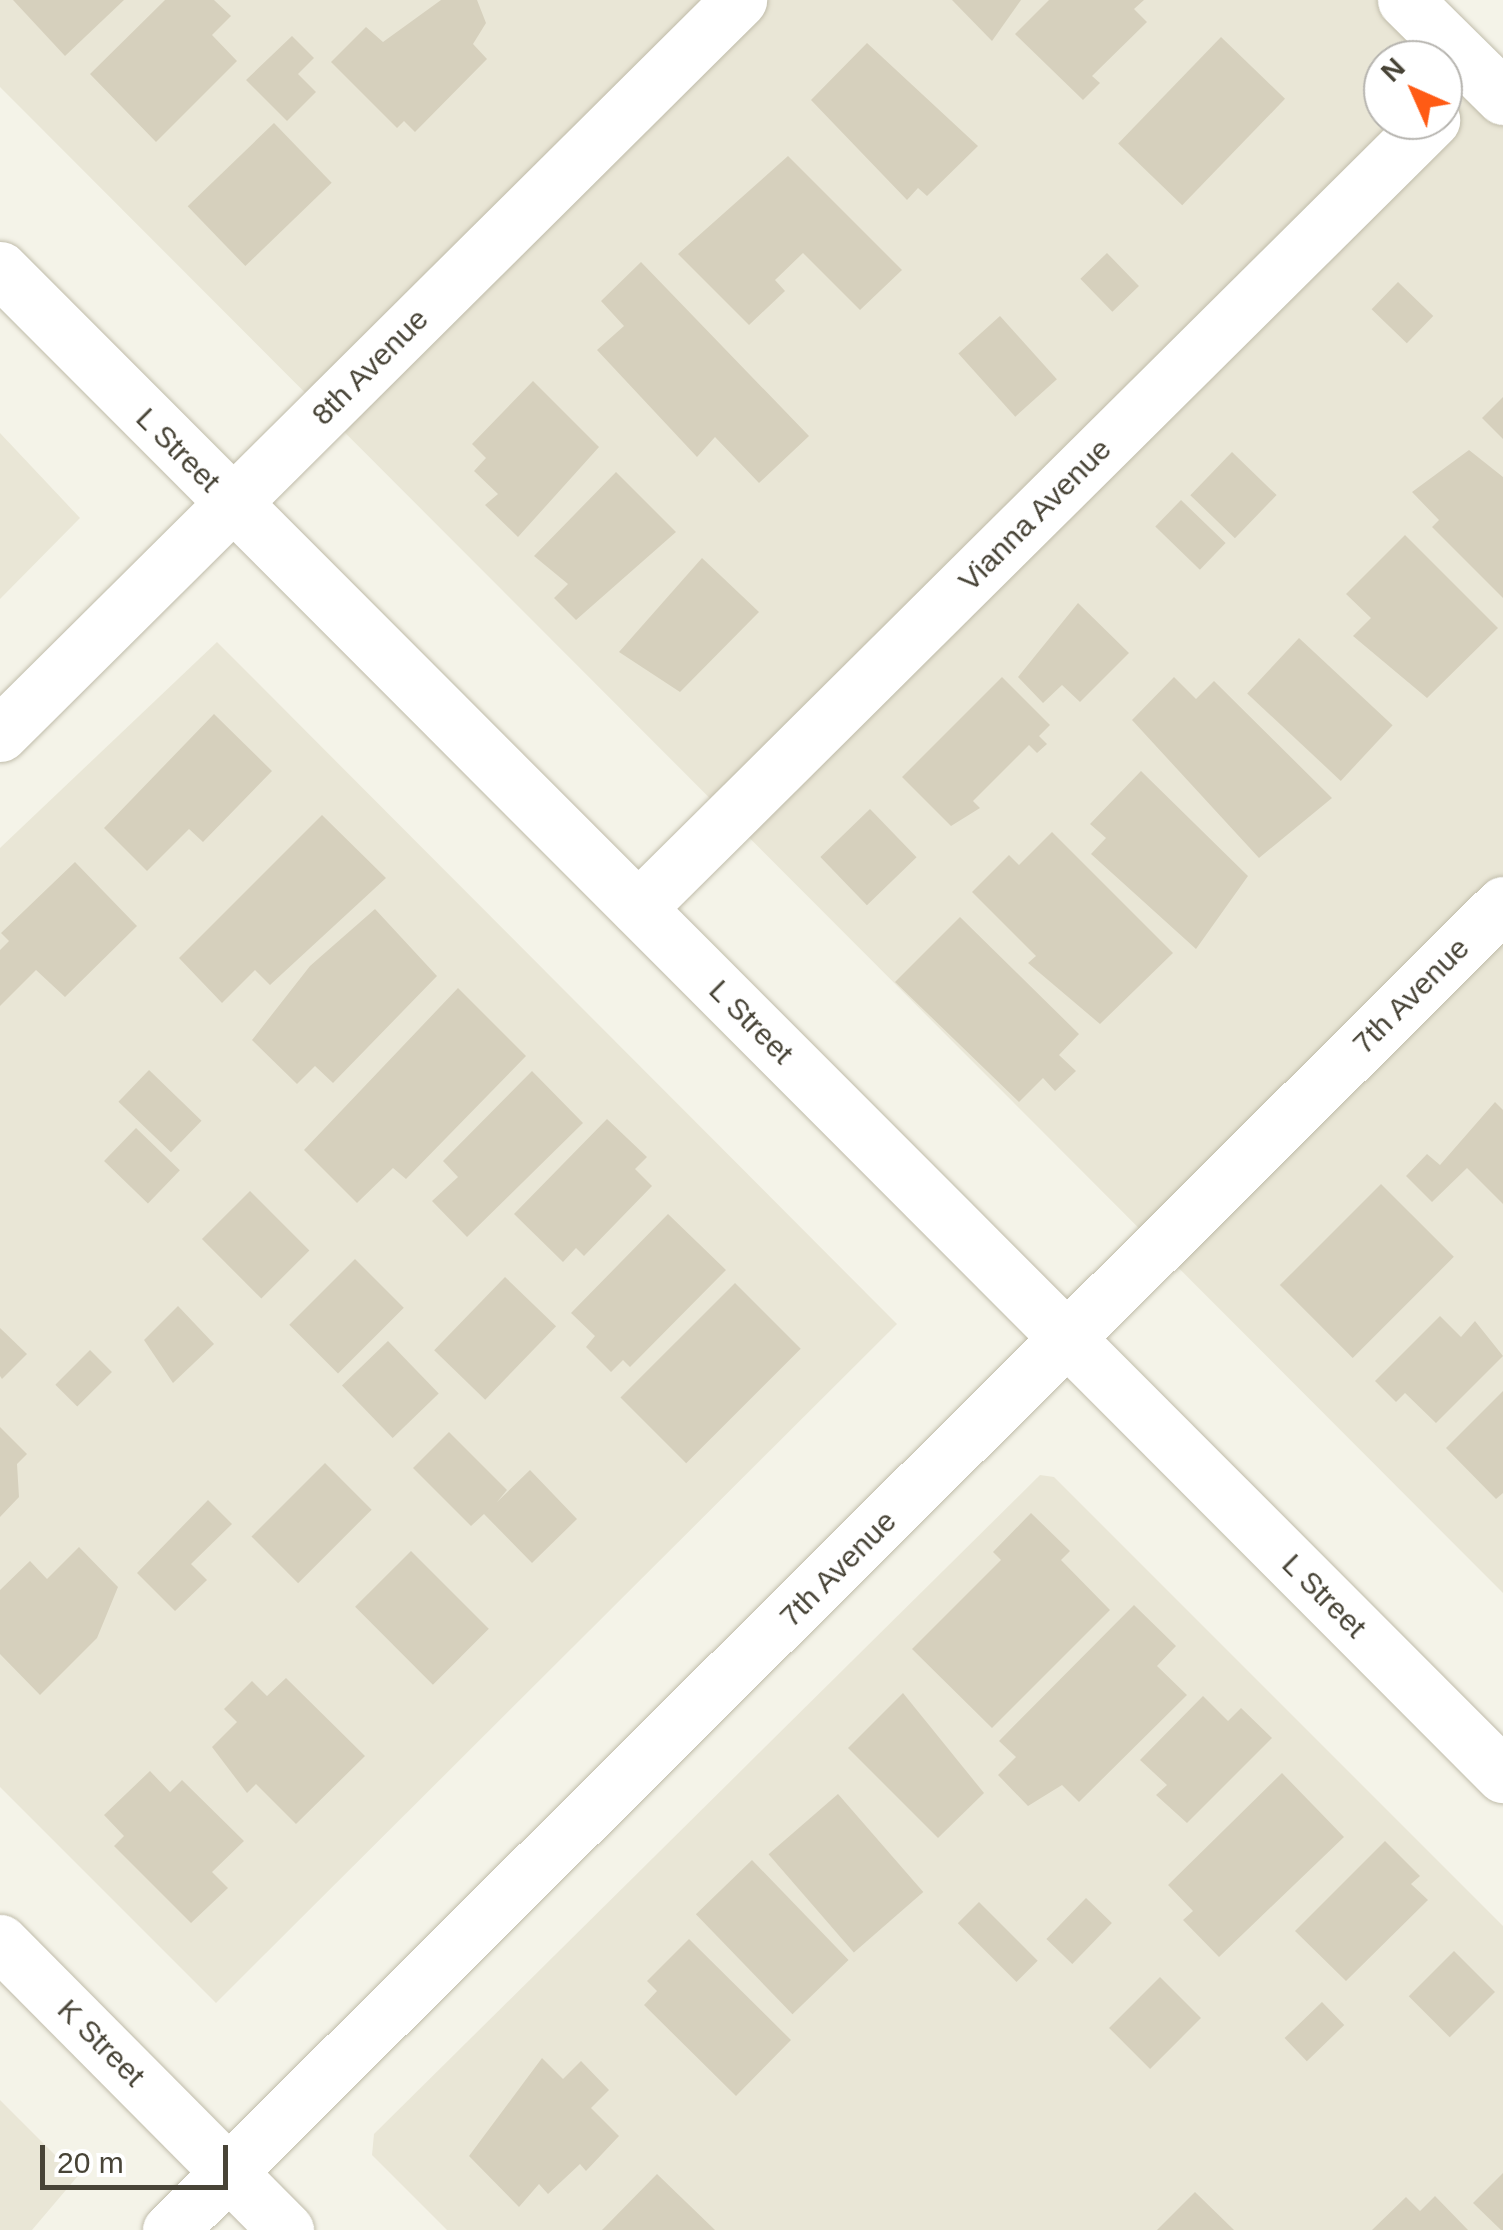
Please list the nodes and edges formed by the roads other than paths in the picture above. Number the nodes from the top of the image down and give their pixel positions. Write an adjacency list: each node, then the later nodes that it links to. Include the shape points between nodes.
1 (739, 0): 6 (street, 8th Avenue)
2 (1405, 0): 3 (street)
3 (1475, 93)
4 (1412, 140): 9 (street, Vianna Avenue)
5 (0, 269): 6 (street, L Street)
6 (232, 505): 7 (street, 8th Avenue); 9 (street, L Street)
7 (0, 734)
8 (1503, 904): 10 (street, 7th Avenue)
9 (638, 908): 10 (street, L Street)
10 (1068, 1340): 11 (street, L Street); 13 (street, 7th Avenue)
11 (1503, 1775)
12 (0, 1942): 13 (street, K Street)
13 (228, 2172): 14 (street, 7th Avenue); 15 (street, K Street)
14 (170, 2230)
15 (286, 2230)

